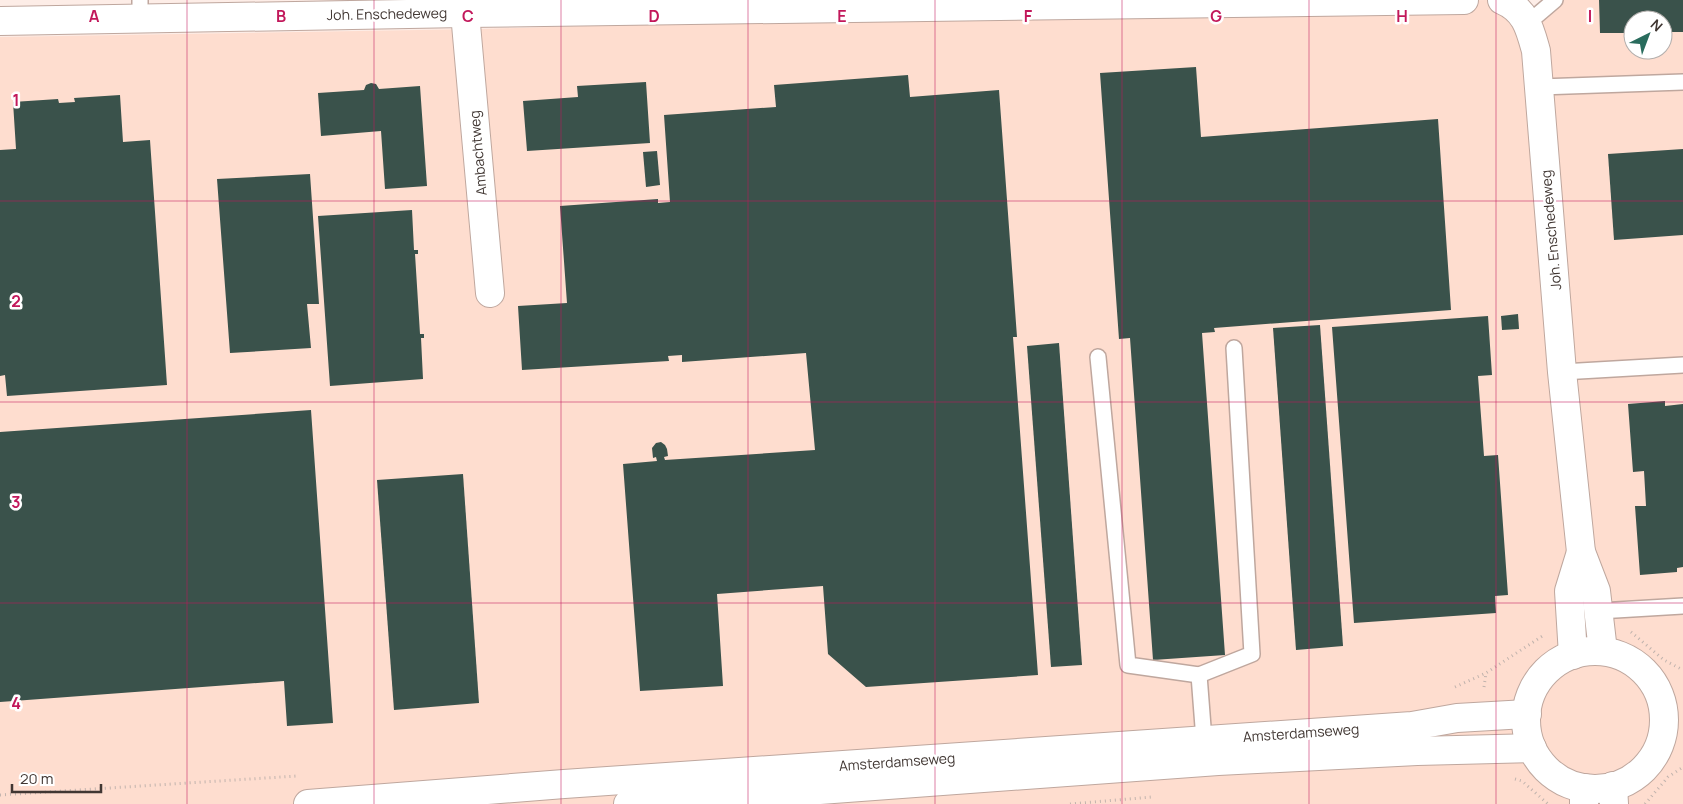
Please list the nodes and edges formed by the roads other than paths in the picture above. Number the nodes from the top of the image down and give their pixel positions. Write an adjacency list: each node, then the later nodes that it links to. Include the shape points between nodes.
1 (1464, 0): 5 (street, Joh. Enschedeweg)
2 (1502, 0): 7 (street, Joh. Enschedeweg, via 1512,4)
3 (1555, 0): 7 (lane)
4 (140, 9): 5 (street, Joh. Enschedeweg); 6 (street, Joh. Enschedeweg)
5 (465, 13): 10 (street, Ambachtweg)
6 (0, 21)
7 (1528, 23): 9 (street, Joh. Enschedeweg, via 1536,51)
8 (1683, 82): 9 (lane)
9 (1540, 87): 14 (street, Joh. Enschedeweg)
10 (490, 293)
11 (1234, 348): 19 (lane, via 1252,654)
12 (1098, 357): 19 (lane, via 1128,665)
13 (1683, 365): 14 (lane)
14 (1562, 372): 15 (street, Joh. Enschedeweg)
15 (1581, 552): 17 (street, Joh. Enschedeweg, via 1596,591); 18 (street, Joh. Enschedeweg, via 1569,591)
16 (1683, 606): 17 (lane)
17 (1601, 630): 18 (street, via 1588,651); 20 (street, via 1622,656 1639,666)
18 (1571, 642): 21 (street, via 1541,677 1531,694)
19 (1199, 675): 23 (lane)
20 (1672, 698): 22 (street, via 1664,716)
21 (1526, 714): 23 (street, Amsterdamseweg, via 1457,718 1412,726); 24 (street)
22 (1673, 732): 25 (street, via 1646,767)
23 (1204, 740): 28 (street, Amsterdamseweg)
24 (1532, 748): 26 (street, via 1544,766); 27 (street, Amsterdamseweg, via 1417,750 1218,761)
25 (1613, 795): 26 (street, via 1598,789)
26 (1584, 796)
27 (765, 799): 29 (street, Amsterdamseweg)
28 (308, 804)
29 (628, 804)

